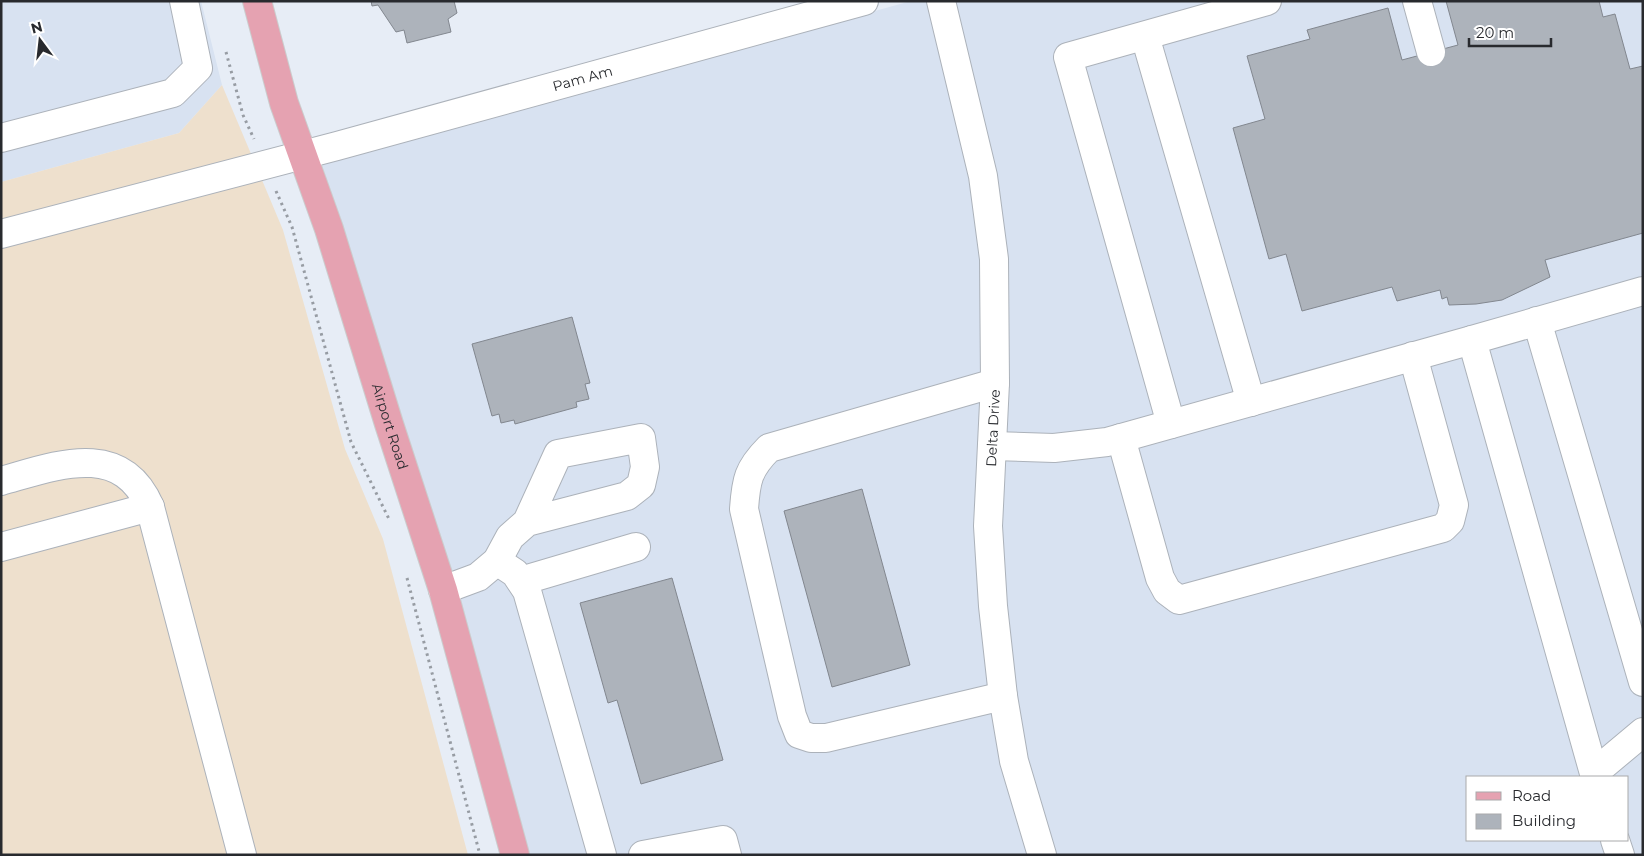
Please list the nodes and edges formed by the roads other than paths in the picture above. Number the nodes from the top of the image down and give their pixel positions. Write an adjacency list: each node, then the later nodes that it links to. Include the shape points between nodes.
1 (184, 1): 9 (street, via 198,68 173,93)
2 (257, 1): 10 (main road, Airport Road, via 284,103)
3 (864, 1): 10 (street, Pam Am)
4 (940, 1): 16 (street, Delta Drive, via 983,176 994,259)
5 (1267, 1): 7 (street)
6 (1417, 1): 8 (street)
7 (1145, 36): 17 (street); 18 (street, via 1068,57)
8 (1431, 52)
9 (1, 138)
10 (302, 156): 11 (street, Pam Am); 28 (main road, Airport Road, via 329,228)
11 (1, 234)
12 (1643, 291): 13 (street)
13 (1537, 321): 14 (street); 29 (street)
14 (1472, 340): 15 (street); 32 (street)
15 (1413, 356): 17 (street); 19 (street, via 1454,505 1450,520 1443,528 1179,600 1166,591 1160,578)
16 (995, 383): 20 (street, Delta Drive); 30 (street, via 769,448 755,463 746,480 744,509 792,716 799,734 826,738)
17 (1251, 402): 18 (street)
18 (1171, 424): 19 (street)
19 (1121, 438): 20 (street, via 1054,448)
20 (992, 446): 30 (street, Delta Drive, via 988,526)
21 (1, 481): 22 (street, via 60,465 90,462 116,468 126,474 144,494)
22 (150, 507): 24 (street); 34 (street)
23 (527, 522): 26 (street, via 510,537)
24 (1, 547)
25 (636, 547): 27 (street)
26 (496, 561): 27 (street); 28 (street, via 478,577)
27 (522, 580): 36 (street, via 534,611)
28 (443, 590): 35 (main road, Airport Road)
29 (1643, 682)
30 (1003, 696): 39 (street, Delta Drive, via 1014,761)
31 (1643, 732): 32 (street)
32 (1595, 775)
33 (1615, 841): 40 (street)
34 (242, 855)
35 (515, 855)
36 (602, 855)
37 (643, 855): 38 (street, via 723,840)
38 (727, 855)
39 (1042, 855)
40 (1620, 855)

